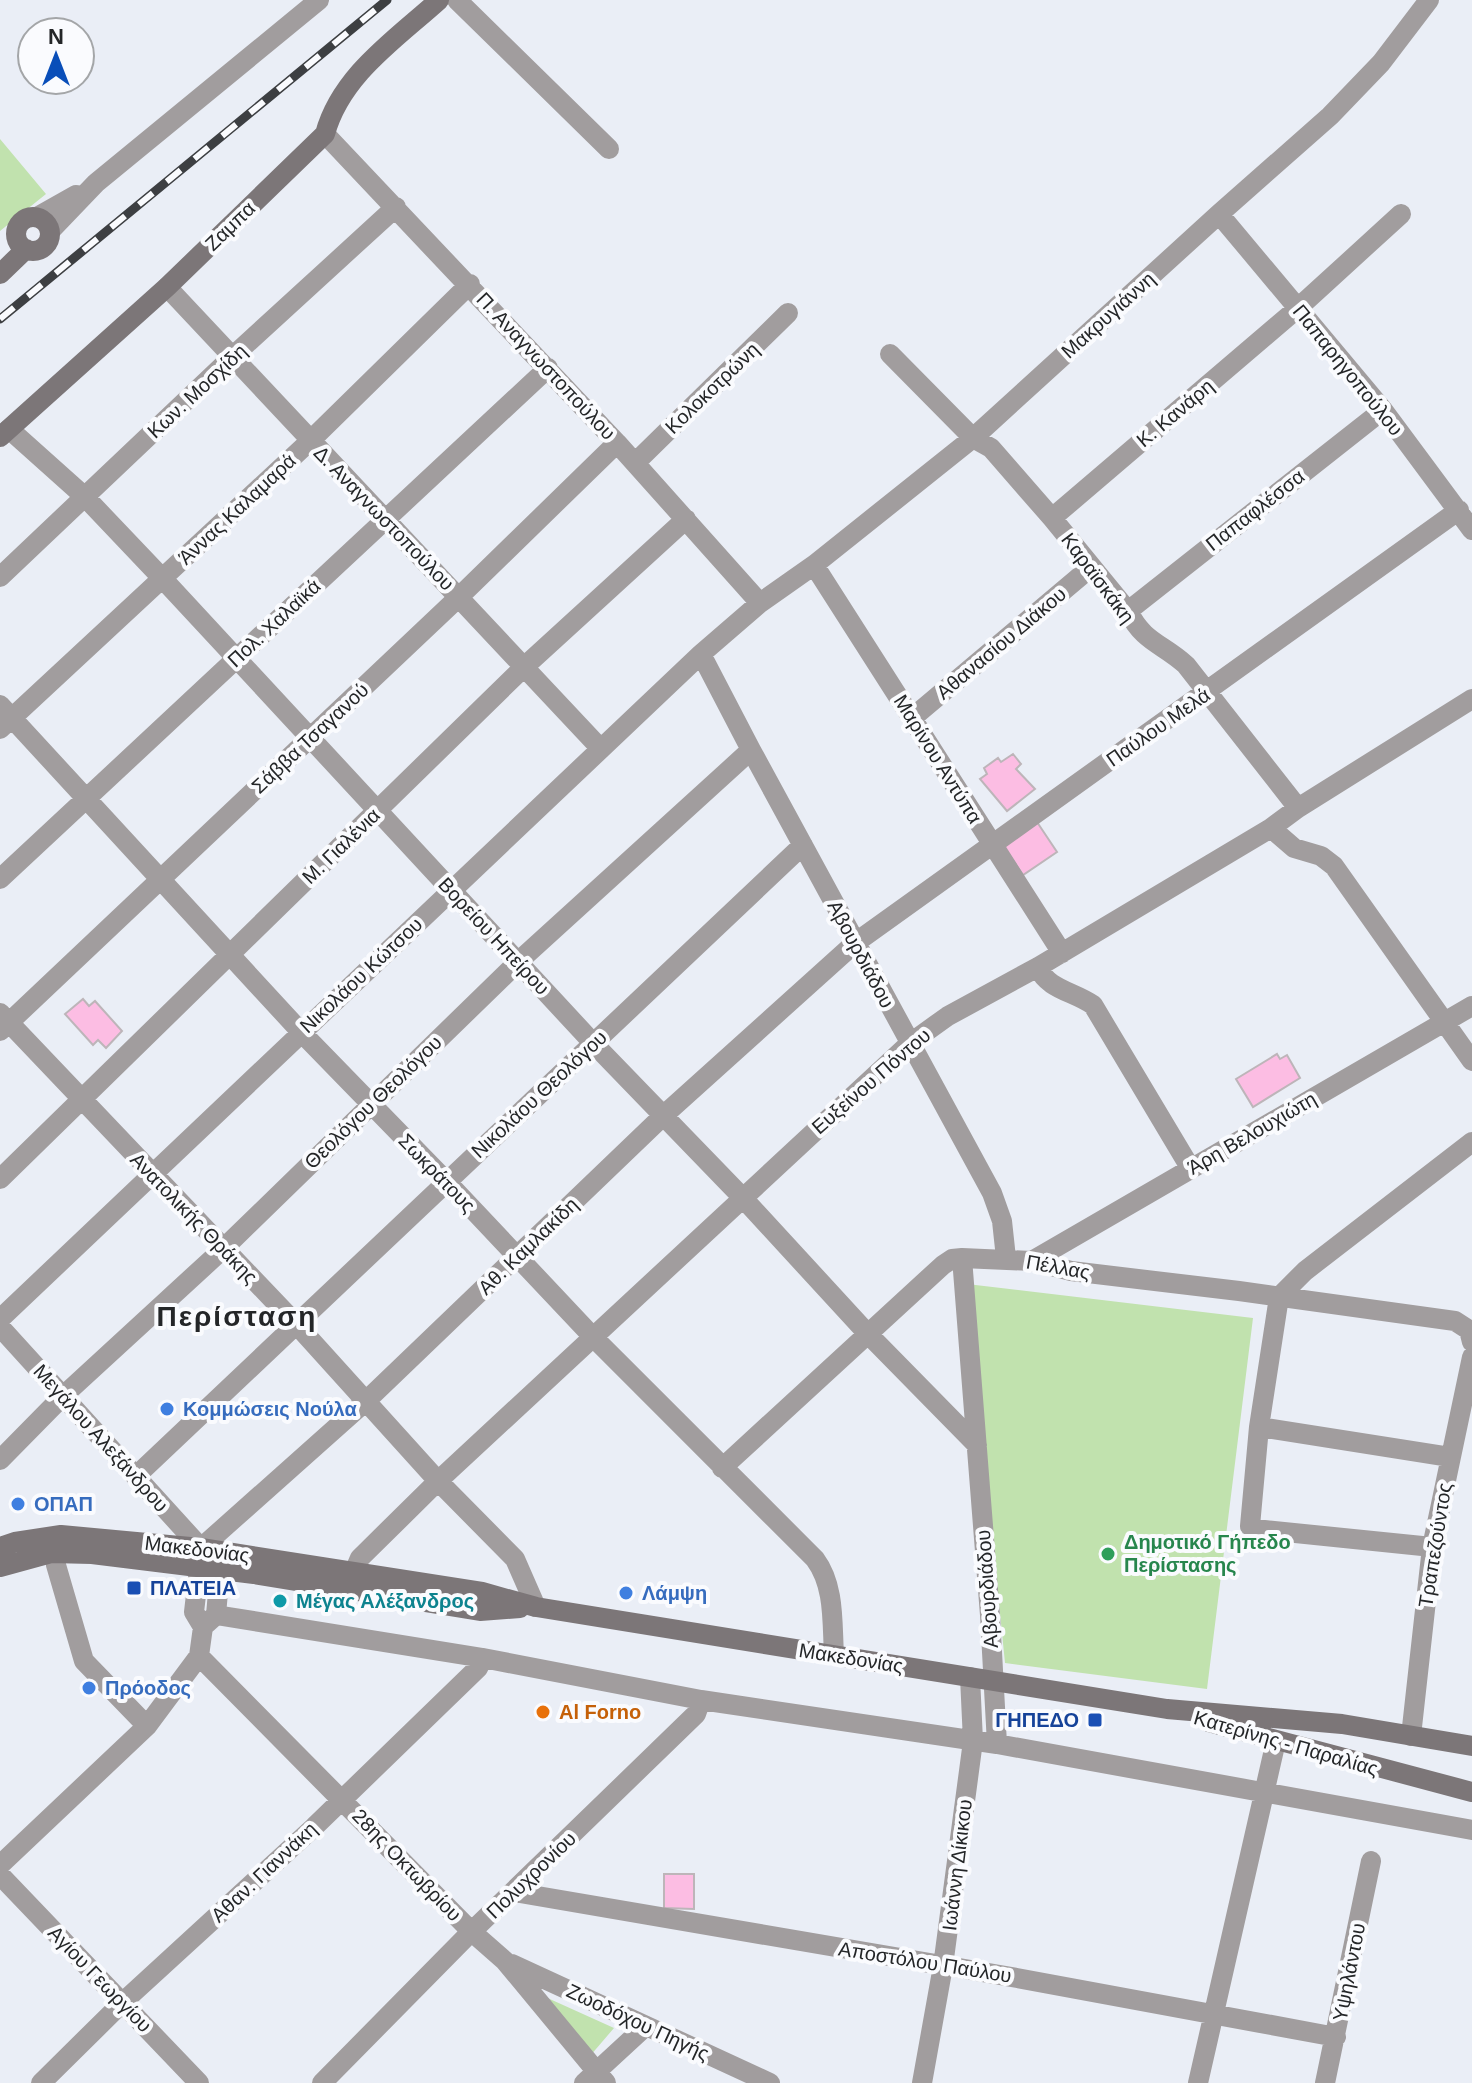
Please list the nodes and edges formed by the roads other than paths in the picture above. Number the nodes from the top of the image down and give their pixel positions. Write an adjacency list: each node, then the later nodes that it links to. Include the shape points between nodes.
1 (319, 0): 10 (street)
2 (439, 0): 5 (main road, Ζαμπα, via 351,80 330,113)
3 (457, 0): 6 (street)
4 (1429, 0): 8 (street, Μακρυγιάννη, via 1355,91)
5 (325, 134): 7 (street, Π. Αναγνωστοπούλου); 14 (main road, Ζαμπα)
6 (609, 149)
7 (396, 207): 13 (street, Π. Αναγνωστοπούλου); 18 (street, Κων. Μοσχίδη)
8 (1219, 214): 15 (street, Παπαρηγοπούλου); 22 (street, Μακρυγιάννη)
9 (1401, 214): 15 (street, Κ. Κανάρη)
10 (43, 224): 11 (main road, via 22,221); 11 (main road, via 45,246 36,251)
11 (14, 245): 12 (main road)
12 (0, 274)
13 (470, 284): 19 (street, Π. Αναγνωστοπούλου); 23 (street, Άννας Καλαμαρά)
14 (167, 287): 18 (street, Δ. Αναγνωστοπούλου); 21 (main road, Ζαμπα)
15 (1298, 308): 20 (street, Παπαρηγοπούλου); 28 (street, Κ. Κανάρη)
16 (788, 313): 25 (street, Κολοκοτρώνη)
17 (890, 354): 22 (street, Καραϊσκάκη)
18 (232, 357): 23 (street, Δ. Αναγνωστοπούλου); 26 (street, Κων. Μοσχίδη)
19 (548, 368): 24 (street, Π. Αναγνωστοπούλου); 30 (street, Πολ. Χαλαϊκά)
20 (1383, 410): 27 (street, Παπαρηγοπούλου); 38 (street, Παπαφλέσσα)
21 (3, 429): 26 (street, Βορείου Ηπείρου)
22 (973, 438): 28 (street, Καραϊσκάκη, via 991,448); 32 (street, Μακρυγιάννη)
23 (310, 441): 30 (street, Δ. Αναγνωστοπούλου); 35 (street, Άννας Καλαμαρά)
24 (617, 443): 25 (street, Π. Αναγνωστοπούλου); 36 (street, Σάββα Τσαγανού)
25 (635, 463): 29 (street, Π. Αναγνωστοπούλου)
26 (85, 497): 34 (street, Κων. Μοσχίδη); 35 (street, Βορείου Ηπείρου)
27 (1459, 510): 31 (street, Παπαρηγοπούλου); 42 (street, Παύλου Μελά)
28 (1052, 518): 33 (street, Καραϊσκάκη)
29 (686, 519): 37 (street, Π. Αναγνωστοπούλου); 41 (street, Μ. Γιαλένια)
30 (384, 520): 36 (street, Δ. Αναγνωστοπούλου); 40 (street, Πολ. Χαλαϊκά)
31 (1472, 530)
32 (814, 565): 37 (street, Μακρυγιάννη); 45 (street, Μαρίνου Αντύπα)
33 (1090, 568): 38 (street, Καραϊσκάκη); 45 (street, Αθανασίου Διάκου)
34 (0, 577)
35 (162, 578): 40 (street, Βορείου Ηπείρου); 44 (street, Άννας Καλαμαρά)
36 (460, 596): 41 (street, Δ. Αναγνωστοπούλου); 46 (street, Σάββα Τσαγανού)
37 (760, 603): 39 (street, Νικολάου Κώτσου)
38 (1128, 611): 42 (street, Καραϊσκάκη, via 1136,628 1175,655)
39 (701, 654): 47 (street, Νικολάου Κώτσου); 48 (street, Αβουρδιάδου)
40 (236, 657): 46 (street, Βορείου Ηπείρου); 49 (street, Πολ. Χαλαϊκά)
41 (524, 667): 47 (street, Δ. Αναγνωστοπούλου); 51 (street, Μ. Γιαλένια)
42 (1207, 693): 50 (street, Καραϊσκάκη); 54 (street, Παύλου Μελά)
43 (1472, 699): 50 (street, Ευξείνου Πόντου)
44 (4, 717): 49 (street, Σωκράτους)
45 (912, 718): 54 (street, Μαρίνου Αντύπα)
46 (310, 738): 51 (street, Βορείου Ηπείρου); 55 (street, Σάββα Τσαγανού)
47 (601, 749): 57 (street, Νικολάου Κώτσου)
48 (751, 750): 53 (street, Αβουρδιάδου); 61 (street, Θεολόγου Θεολόγου)
49 (86, 797): 55 (street, Σωκράτους); 56 (street, Πολ. Χαλαϊκά)
50 (1298, 808): 52 (street, Ευξείνου Πόντου)
51 (376, 812): 57 (street, Βορείου Ηπείρου); 59 (street, Μ. Γιαλένια)
52 (1271, 828): 60 (street, Ευξείνου Πόντου); 64 (street, via 1294,848 1334,866)
53 (803, 845): 58 (street, Αβουρδιάδου); 67 (street, Νικολάου Θεολόγου)
54 (993, 845): 58 (street, Παύλου Μελά); 60 (street, Μαρίνου Αντύπα)
55 (159, 878): 59 (street, Σωκράτους); 65 (street, Σάββα Τσαγανού)
56 (0, 879)
57 (451, 890): 61 (street, Βορείου Ηπείρου); 66 (street, Νικολάου Κώτσου)
58 (855, 943): 68 (street, Αβουρδιάδου); 72 (street, Αθ. Καμλακίδη)
59 (230, 953): 66 (street, Σωκράτους); 70 (street, Μ. Γιαλένια)
60 (1062, 953): 62 (street, Ευξείνου Πόντου)
61 (519, 961): 67 (street, Βορείου Ηπείρου); 71 (street, Θεολόγου Θεολόγου)
62 (1038, 967): 68 (street, Ευξείνου Πόντου, via 948,1016); 74 (street, via 1051,985 1093,1005)
63 (1472, 1006): 64 (street, Άρη Βελουχιώτη)
64 (1444, 1021): 69 (street); 74 (street, Άρη Βελουχιώτη)
65 (3, 1022): 70 (street, Ανατολικής Θράκης)
66 (301, 1032): 71 (street, Σωκράτους); 75 (street, Νικολάου Κώτσου)
67 (593, 1043): 72 (street, Βορείου Ηπείρου); 77 (street, Νικολάου Θεολόγου)
68 (909, 1044): 78 (street, Ευξείνου Πόντου); 82 (street, Αβουρδιάδου, via 992,1193)
69 (1472, 1061)
70 (82, 1099): 75 (street, Ανατολικής Θράκης); 76 (street, Μ. Γιαλένια)
71 (370, 1104): 77 (street, Σωκράτους); 79 (street, Θεολόγου Θεολόγου)
72 (664, 1115): 78 (street, Βορείου Ηπείρου); 80 (street, Αθ. Καμλακίδη)
73 (1472, 1142): 84 (street)
74 (1191, 1169): 83 (street, Άρη Βελουχιώτη)
75 (152, 1175): 79 (street, Ανατολικής Θράκης); 85 (street, Νικολάου Κώτσου)
76 (0, 1179)
77 (446, 1181): 80 (street, Σωκράτους); 86 (street, Νικολάου Θεολόγου)
78 (742, 1197): 88 (street, Βορείου Ηπείρου); 90 (street, Ευξείνου Πόντου)
79 (223, 1249): 86 (street, Ανατολικής Θράκης); 92 (street, Θεολόγου Θεολόγου)
80 (518, 1256): 90 (street, Σωκράτους); 93 (street, Αθ. Καμλακίδη)
81 (962, 1258): 82 (street, Πέλλας); 88 (street, via 943,1265); 95 (street, Αβουρδιάδου)
82 (1006, 1258): 83 (street, Πέλλας)
83 (1032, 1261): 84 (street, Πέλλας, via 1071,1271)
84 (1279, 1297): 89 (street, Πέλλας, via 1455,1321); 94 (street)
85 (0, 1319)
86 (297, 1325): 93 (street, Ανατολικής Θράκης); 99 (street, Νικολάου Θεολόγου)
87 (0, 1327): 92 (street, Μεγάλου Αλεξάνδρου)
88 (867, 1333): 95 (street, Βορείου Ηπείρου); 98 (street)
89 (1470, 1336)
90 (593, 1337): 98 (street, Σωκράτους); 100 (street, Ευξείνου Πόντου)
91 (1472, 1357): 96 (street, Τραπεζούντος)
92 (63, 1396): 97 (street, Θεολόγου Θεολόγου); 99 (street, Μεγάλου Αλεξάνδρου)
93 (366, 1401): 100 (street, Ανατολικής Θράκης); 103 (street, Αθ. Καμλακίδη)
94 (1259, 1427): 96 (street); 102 (street, via 1250,1526)
95 (977, 1445): 113 (street, Αβουρδιάδου)
96 (1450, 1457): 102 (street, Τραπεζούντος)
97 (0, 1460)
98 (722, 1468): 109 (street, Σωκράτους, via 823,1569)
99 (136, 1476): 103 (street, Μεγάλου Αλεξάνδρου)
100 (438, 1481): 106 (street, Ευξείνου Πόντου, via 360,1558); 107 (street, Ανατολικής Θράκης, via 515,1559)
101 (0, 1547): 103 (main road, Μακεδονίας, via 61,1535)
102 (1432, 1547): 117 (street, Τραπεζούντος)
103 (207, 1561): 105 (main road, Μακεδονίας, via 66,1552); 106 (main road, Μακεδονίας); 107 (main road, Μακεδονίας, via 480,1611); 108 (street, via 194,1612)
104 (56, 1565): 116 (street, via 84,1661)
105 (0, 1567)
106 (354, 1572): 107 (main road, Μακεδονίας, via 482,1592)
107 (536, 1607): 109 (main road, Μακεδονίας)
108 (210, 1621): 110 (street); 111 (street)
109 (834, 1655): 112 (main road, Μακεδονίας)
110 (199, 1656): 116 (street); 124 (street, 28ης Οκτωβρίου)
111 (483, 1658): 114 (street); 124 (street, Αθαν. Γιαννάκη)
112 (970, 1677): 113 (main road, Μακεδονίας); 118 (street, Ιωάννη Δίκικου)
113 (992, 1681): 115 (main road, Μακεδονίας); 120 (street, Αβουρδιάδου)
114 (701, 1700): 118 (street); 129 (street, Πολυχρονίου, via 696,1714)
115 (1167, 1709): 117 (main road, Κατερίνης - Παραλίας, via 1342,1724); 119 (main road, Κατερίνης - Παραλίας)
116 (147, 1726): 127 (street)
117 (1411, 1736): 121 (main road, Κατερίνης - Παραλίας)
118 (973, 1741): 120 (street); 132 (street, Ιωάννη Δίκικου)
119 (1276, 1741): 122 (street); 123 (main road, Κατερίνης - Παραλίας)
120 (997, 1744): 122 (street)
121 (1472, 1746)
122 (1265, 1792): 125 (street); 134 (street)
123 (1472, 1792)
124 (342, 1798): 130 (street, 28ης Οκτωβρίου); 133 (street, Αθαν. Γιαννάκη)
125 (1472, 1830)
126 (1371, 1861): 136 (street, Υψηλάντου)
127 (0, 1865)
128 (0, 1875): 133 (street, Αγίου Γεωργίου)
129 (514, 1892): 130 (street, Πολυχρονίου); 132 (street, Αποστόλου Παύλου)
130 (472, 1932): 131 (street, 28ης Οκτωβρίου); 140 (street, Πολυχρονίου)
131 (505, 1961): 135 (street, Ζωοδόχου Πηγής); 137 (street, 28ης Οκτωβρίου)
132 (943, 1966): 134 (street, Αποστόλου Παύλου); 142 (street, Ιωάννη Δίκικου)
133 (123, 2002): 138 (street, Αθαν. Γιαννάκη); 139 (street, Αγίου Γεωργίου)
134 (1214, 2013): 136 (street, Αποστόλου Παύλου); 143 (street)
135 (646, 2026): 137 (street); 141 (street, Ζωοδόχου Πηγής)
136 (1336, 2037): 144 (street, Υψηλάντου)
137 (595, 2079)
138 (41, 2083)
139 (199, 2083)
140 (322, 2083)
141 (770, 2083)
142 (922, 2083)
143 (1198, 2083)
144 (1325, 2083)

